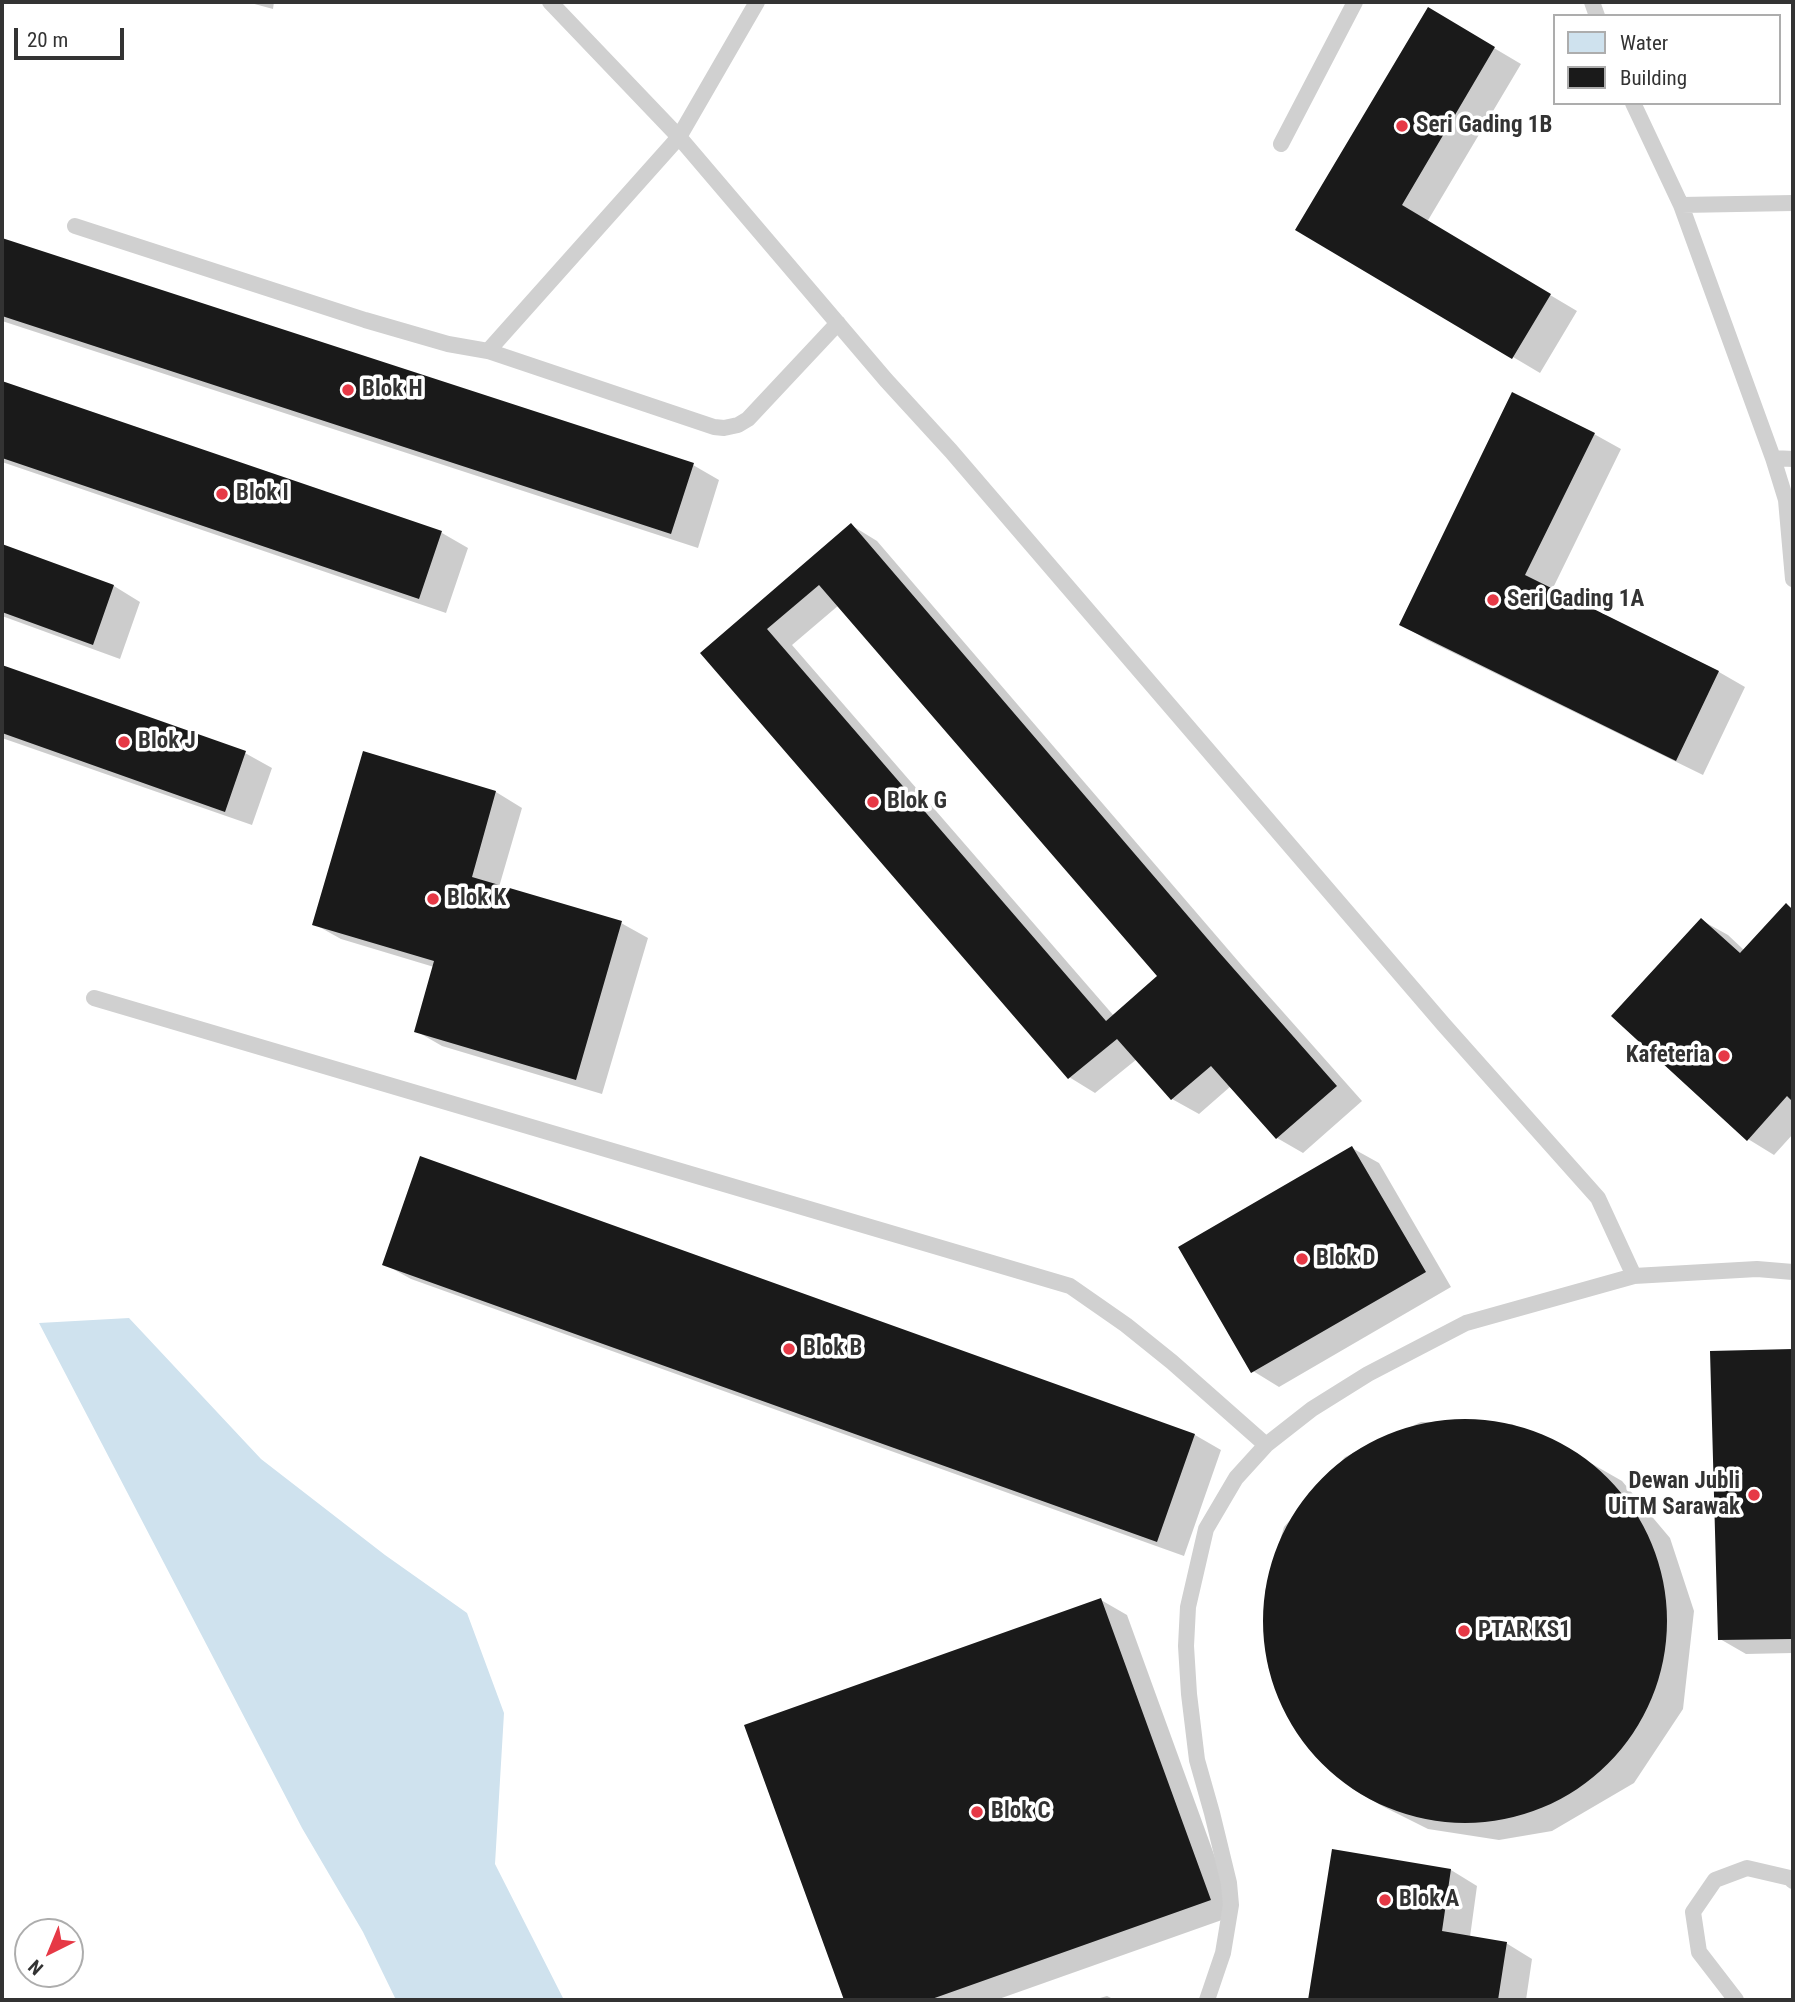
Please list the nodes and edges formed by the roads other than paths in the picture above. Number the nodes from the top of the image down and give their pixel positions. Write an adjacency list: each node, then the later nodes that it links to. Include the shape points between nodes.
1 (550, 2): 5 (lane)
2 (757, 2): 5 (lane)
3 (1355, 2): 6 (lane)
4 (1634, 105): 8 (lane)
5 (679, 137): 10 (lane); 11 (lane)
6 (1281, 144)
7 (1793, 203): 8 (lane)
8 (1681, 205): 12 (lane)
9 (75, 226): 11 (lane, via 365,320)
10 (838, 323): 11 (lane, via 748,419 724,428); 17 (lane, via 1598,1198)
11 (488, 351)
12 (1773, 458): 13 (lane); 14 (lane, via 1786,500)
13 (1793, 459)
14 (1793, 579)
15 (94, 998): 18 (lane, via 1070,1286 1172,1362)
16 (1793, 1272): 17 (lane, via 1757,1269)
17 (1634, 1276): 18 (lane, via 1465,1323 1368,1374)
18 (1265, 1445): 20 (lane, via 1236,1478 1206,1529 1188,1607 1186,1646 1197,1760 1231,1905 1223,1953)
19 (1793, 1881): 21 (lane, via 1747,1868 1715,1880 1693,1912 1699,1952)
20 (1207, 2000)
21 (1736, 2000)

